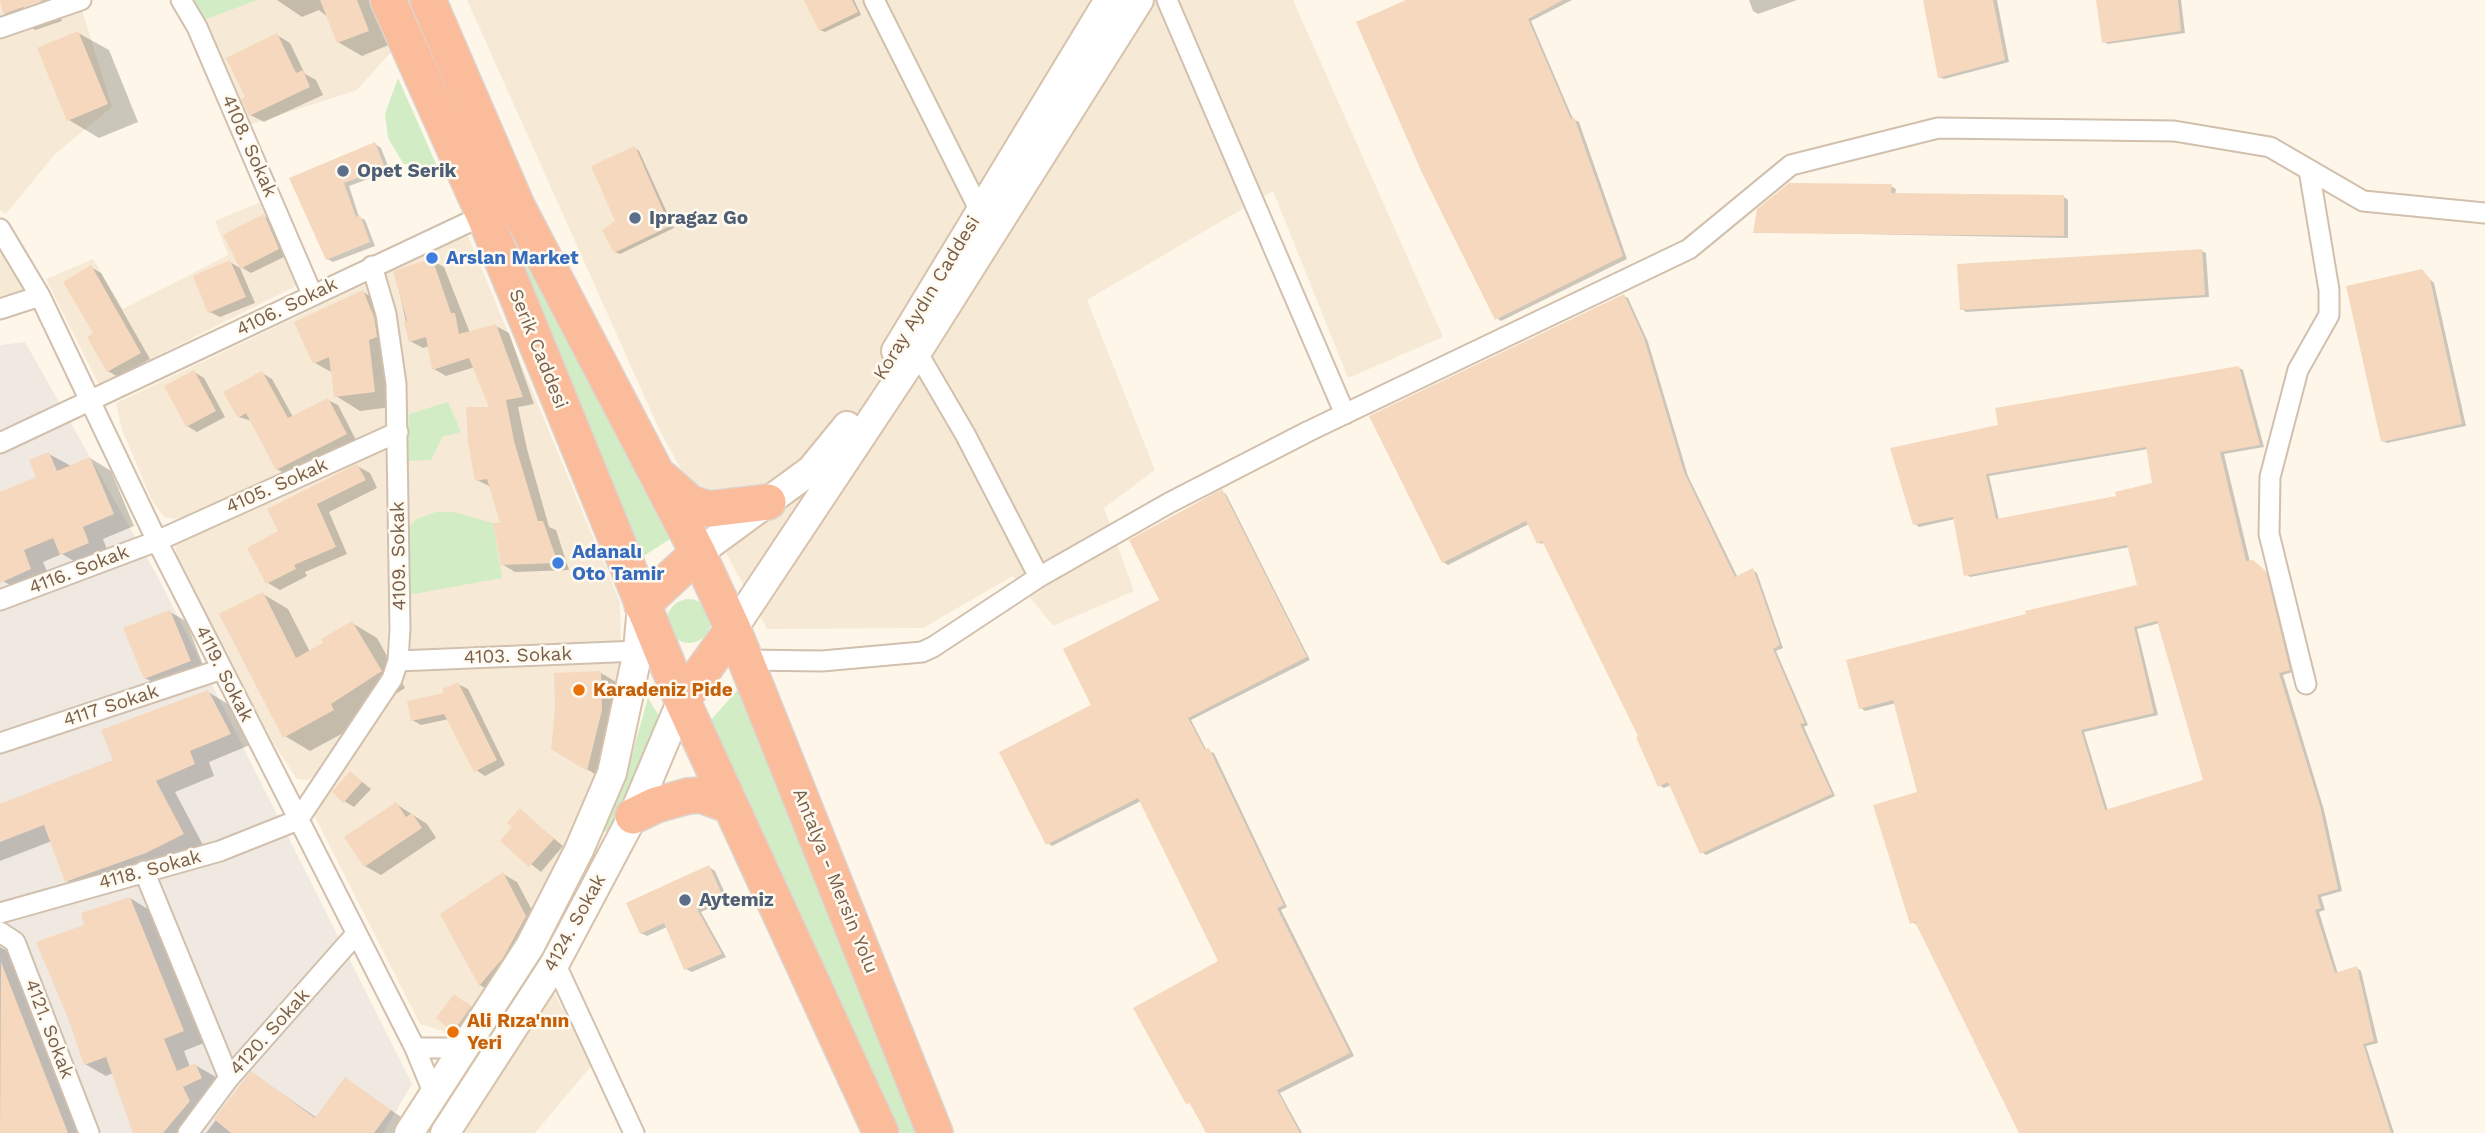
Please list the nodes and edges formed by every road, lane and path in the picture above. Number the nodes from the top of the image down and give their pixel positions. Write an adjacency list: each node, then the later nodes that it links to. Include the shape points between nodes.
1 (81, 0): 9 (street)
2 (181, 0): 16 (street, 4108. Sokak, via 197,27)
3 (388, 0): 13 (highway, Serik Caddesi)
4 (428, 0): 24 (highway, via 517,206)
5 (874, 0): 11 (street)
6 (1109, 0): 11 (main road, Koray Aydın Caddesi)
7 (1139, 0): 19 (main road)
8 (1167, 0): 21 (street)
9 (0, 28)
10 (2309, 170): 12 (street, via 2363,201); 21 (street, via 2270,147 2174,131 1938,128 1791,165 1689,250); 35 (street, via 2329,315 2298,370 2270,477 2269,534)
11 (979, 209): 25 (main road, Koray Aydın Caddesi, via 882,376 844,431 811,470)
12 (2485, 213)
13 (484, 215): 15 (street, 4106. Sokak); 30 (highway, Serik Caddesi)
14 (0, 229): 17 (street, 4119. Sokak)
15 (372, 266): 16 (street, 4106. Sokak); 22 (street, 4109. Sokak, via 394,353)
16 (312, 294): 20 (street, 4106. Sokak)
17 (40, 296): 18 (street); 20 (street, 4119. Sokak)
18 (0, 309)
19 (918, 352): 28 (street); 31 (main road)
20 (91, 403): 23 (street, 4106. Sokak); 26 (street, 4119. Sokak)
21 (1345, 414): 28 (street, via 1169,503)
22 (398, 432): 26 (street, 4105. Sokak); 33 (street, 4109. Sokak)
23 (0, 443)
24 (656, 472): 25 (highway, via 690,503 709,509); 27 (highway)
25 (768, 502): 27 (main road, Koray Aydın Caddesi)
26 (157, 541): 29 (street, 4116. Sokak); 34 (street, 4119. Sokak)
27 (698, 553): 30 (highway); 31 (highway)
28 (1039, 577): 31 (street, via 922,652 822,661)
29 (0, 600)
30 (642, 605): 32 (main road); 36 (highway, Serik Caddesi)
31 (740, 645): 36 (highway); 56 (highway, Antalya - Mersin Yolu)
32 (638, 651): 33 (street, 4103. Sokak); 47 (main road, via 612,773 579,850 530,946)
33 (398, 661): 40 (street, 4109. Sokak, via 381,697)
34 (222, 669): 37 (street, 4117 Sokak); 40 (street, 4119. Sokak)
35 (2306, 684)
36 (682, 700): 38 (highway); 39 (main road, 4124. Sokak)
37 (0, 743)
38 (729, 805): 39 (highway, via 701,795 688,796); 55 (highway)
39 (633, 816): 45 (main road, 4124. Sokak)
40 (298, 820): 41 (street, 4118. Sokak, via 219,851); 44 (street, 4119. Sokak)
41 (144, 871): 42 (street, 4118. Sokak); 48 (street)
42 (0, 913)
43 (0, 932): 50 (street, 4121. Sokak, via 15,942)
44 (356, 934): 46 (street, 4119. Sokak); 48 (street, 4120. Sokak)
45 (555, 963): 53 (main road, 4124. Sokak); 54 (street)
46 (415, 1048): 47 (street); 49 (street, 4119. Sokak)
47 (464, 1048): 49 (main road)
48 (229, 1078): 51 (street, 4120. Sokak)
49 (434, 1094): 52 (main road)
50 (89, 1133)
51 (188, 1133)
52 (409, 1133)
53 (445, 1133)
54 (634, 1133)
55 (881, 1133)
56 (935, 1133)

